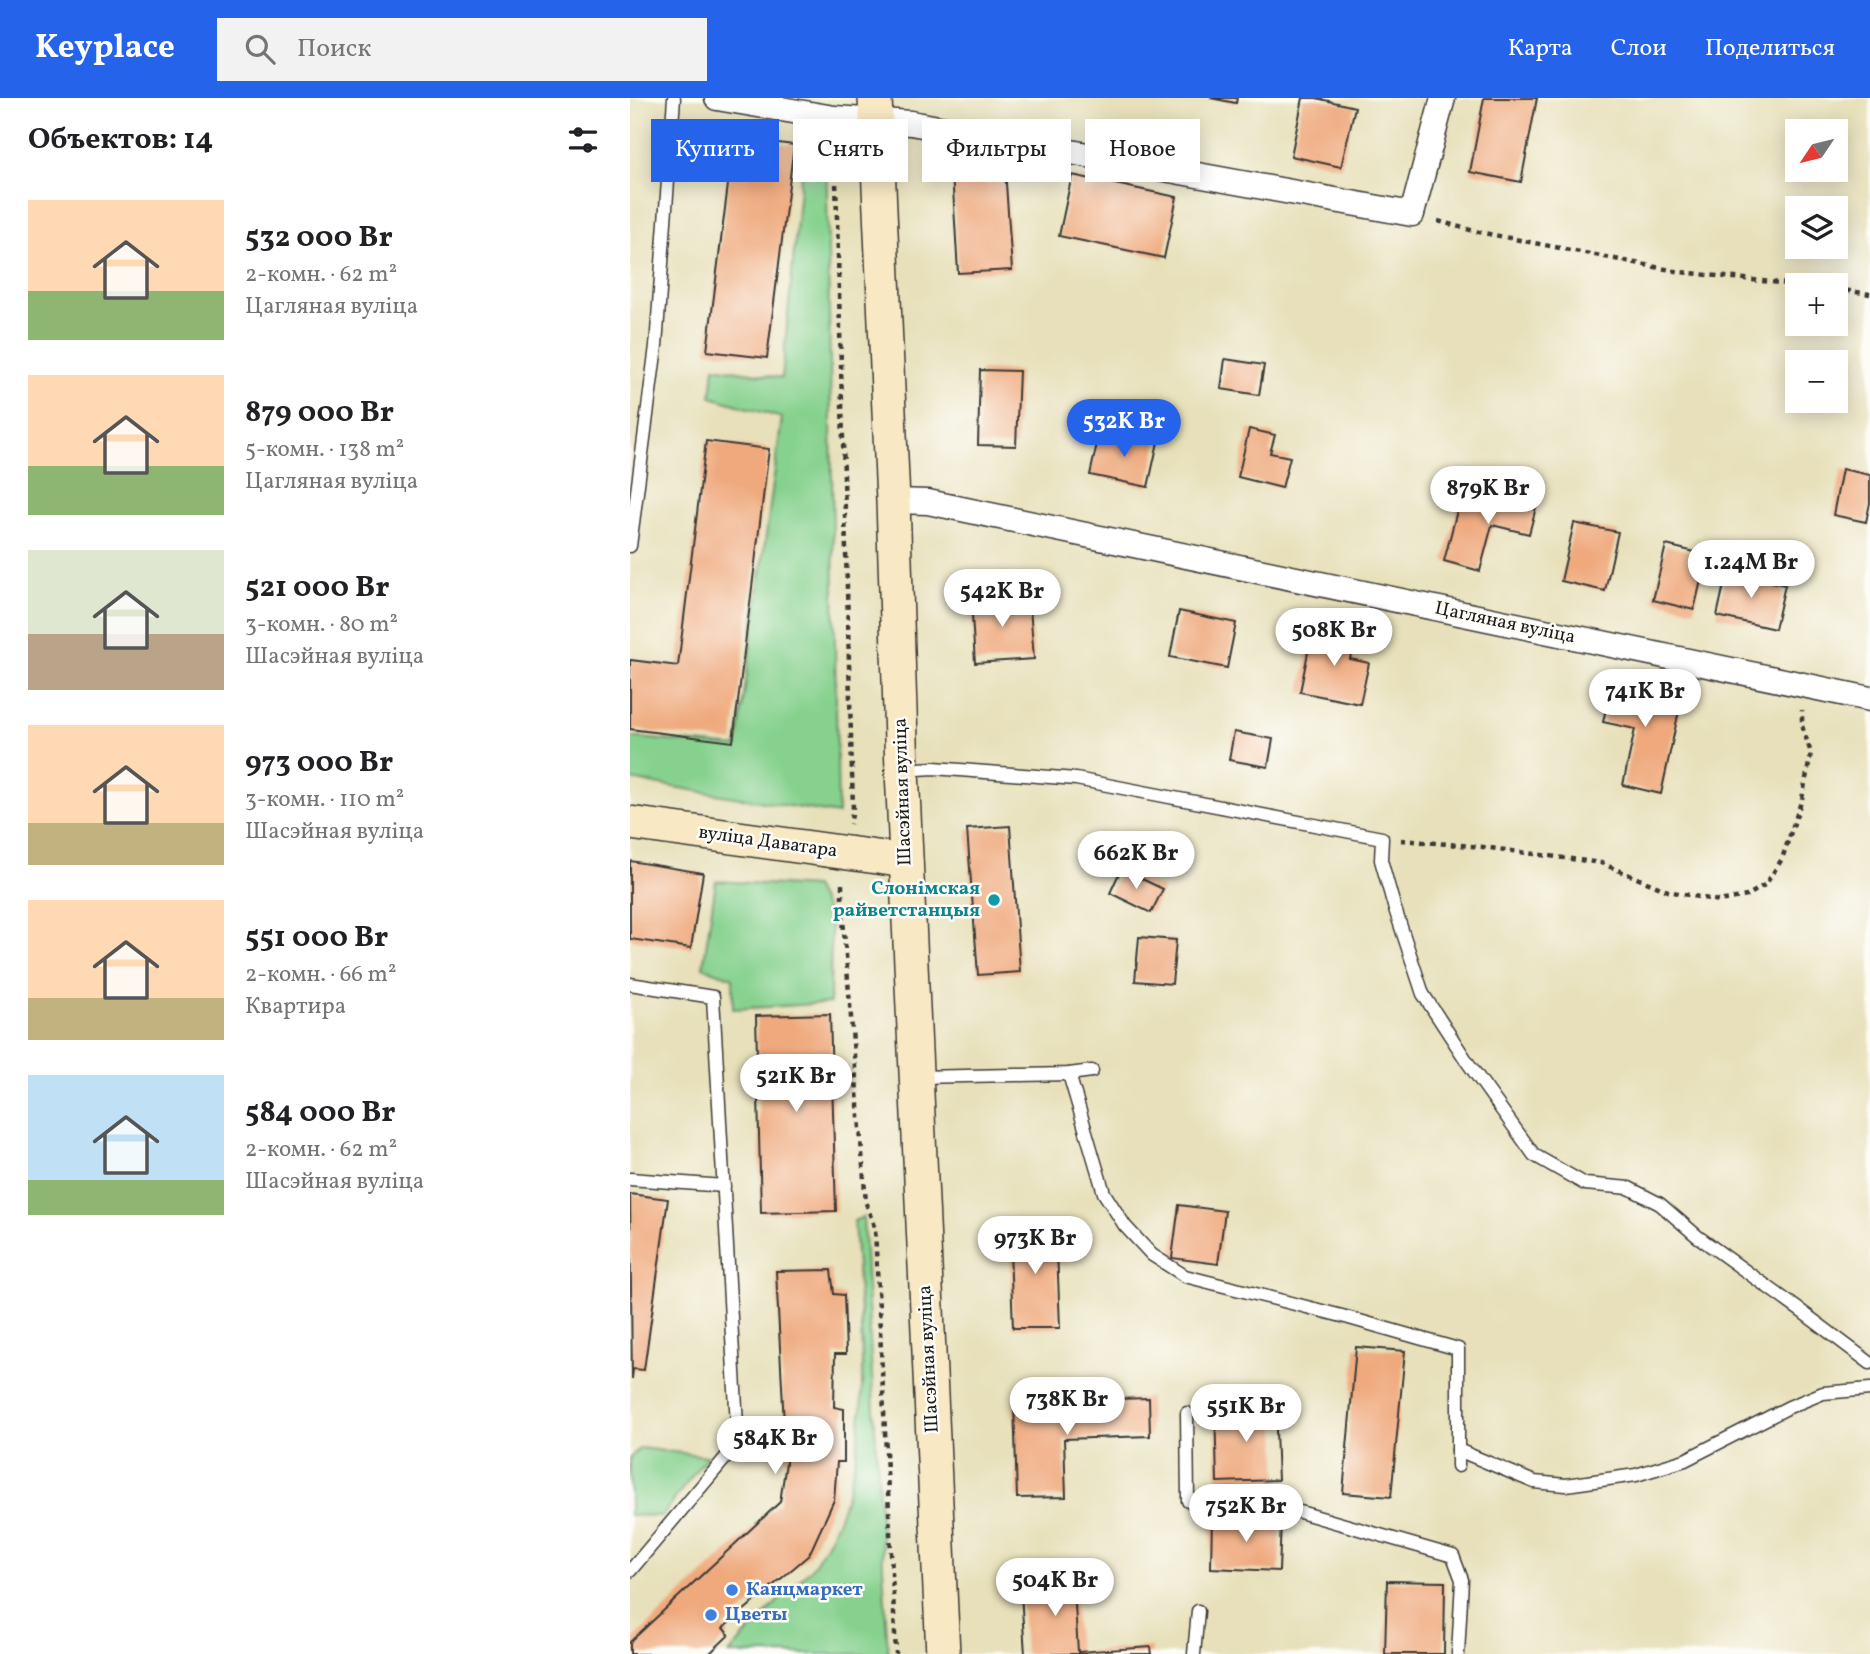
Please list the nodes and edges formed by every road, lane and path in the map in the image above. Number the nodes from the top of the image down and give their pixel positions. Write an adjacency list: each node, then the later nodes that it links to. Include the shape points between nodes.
1 (674, 98): 10 (lane, via 656,346)
2 (717, 98): 4 (street, via 834,118)
3 (1443, 98): 5 (street)
4 (875, 110): 5 (street, via 911,123); 9 (main road, Шасэйная вуліца)
5 (1412, 214): 6 (path, via 1474,232 1681,272)
6 (1785, 284)
7 (1848, 291): 8 (path)
8 (1870, 294)
9 (893, 501): 11 (street, Цагляная вуліца, via 928,502); 13 (main road, Шасэйная вуліца)
10 (630, 546)
11 (1807, 685): 12 (street, Цагляная вуліца); 15 (path, via 1802,726 1811,753 1802,799 1783,859 1766,884 1747,896 1719,901 1668,891 1601,863)
12 (1870, 699)
13 (902, 770): 15 (lane, via 934,768 1076,779); 16 (main road, Шасэйная вуліца)
14 (630, 823): 16 (main road, вуліца Даватара)
15 (1382, 838): 23 (lane, via 1381,860 1423,994 1534,1155 1585,1184 1629,1188 1660,1204)
16 (906, 861): 20 (main road, Шасэйная вуліца)
17 (630, 984): 22 (lane, via 713,997)
18 (1092, 1071): 19 (lane)
19 (1069, 1074): 20 (lane); 26 (lane, via 1104,1193 1125,1226 1152,1255 1185,1276 1458,1349)
20 (916, 1077): 30 (main road, Шасэйная вуліца)
21 (630, 1178): 22 (lane)
22 (723, 1186): 28 (lane, via 738,1443)
23 (1870, 1363)
24 (1870, 1389): 26 (lane, via 1823,1392 1685,1460 1624,1477 1566,1485 1534,1482)
25 (1187, 1413): 32 (lane, via 1188,1501 1279,1506 1453,1556 1462,1580)
26 (1458, 1450): 27 (lane)
27 (1458, 1466)
28 (630, 1571)
29 (1198, 1611): 31 (lane)
30 (943, 1654)
31 (1194, 1654)
32 (1458, 1654)

